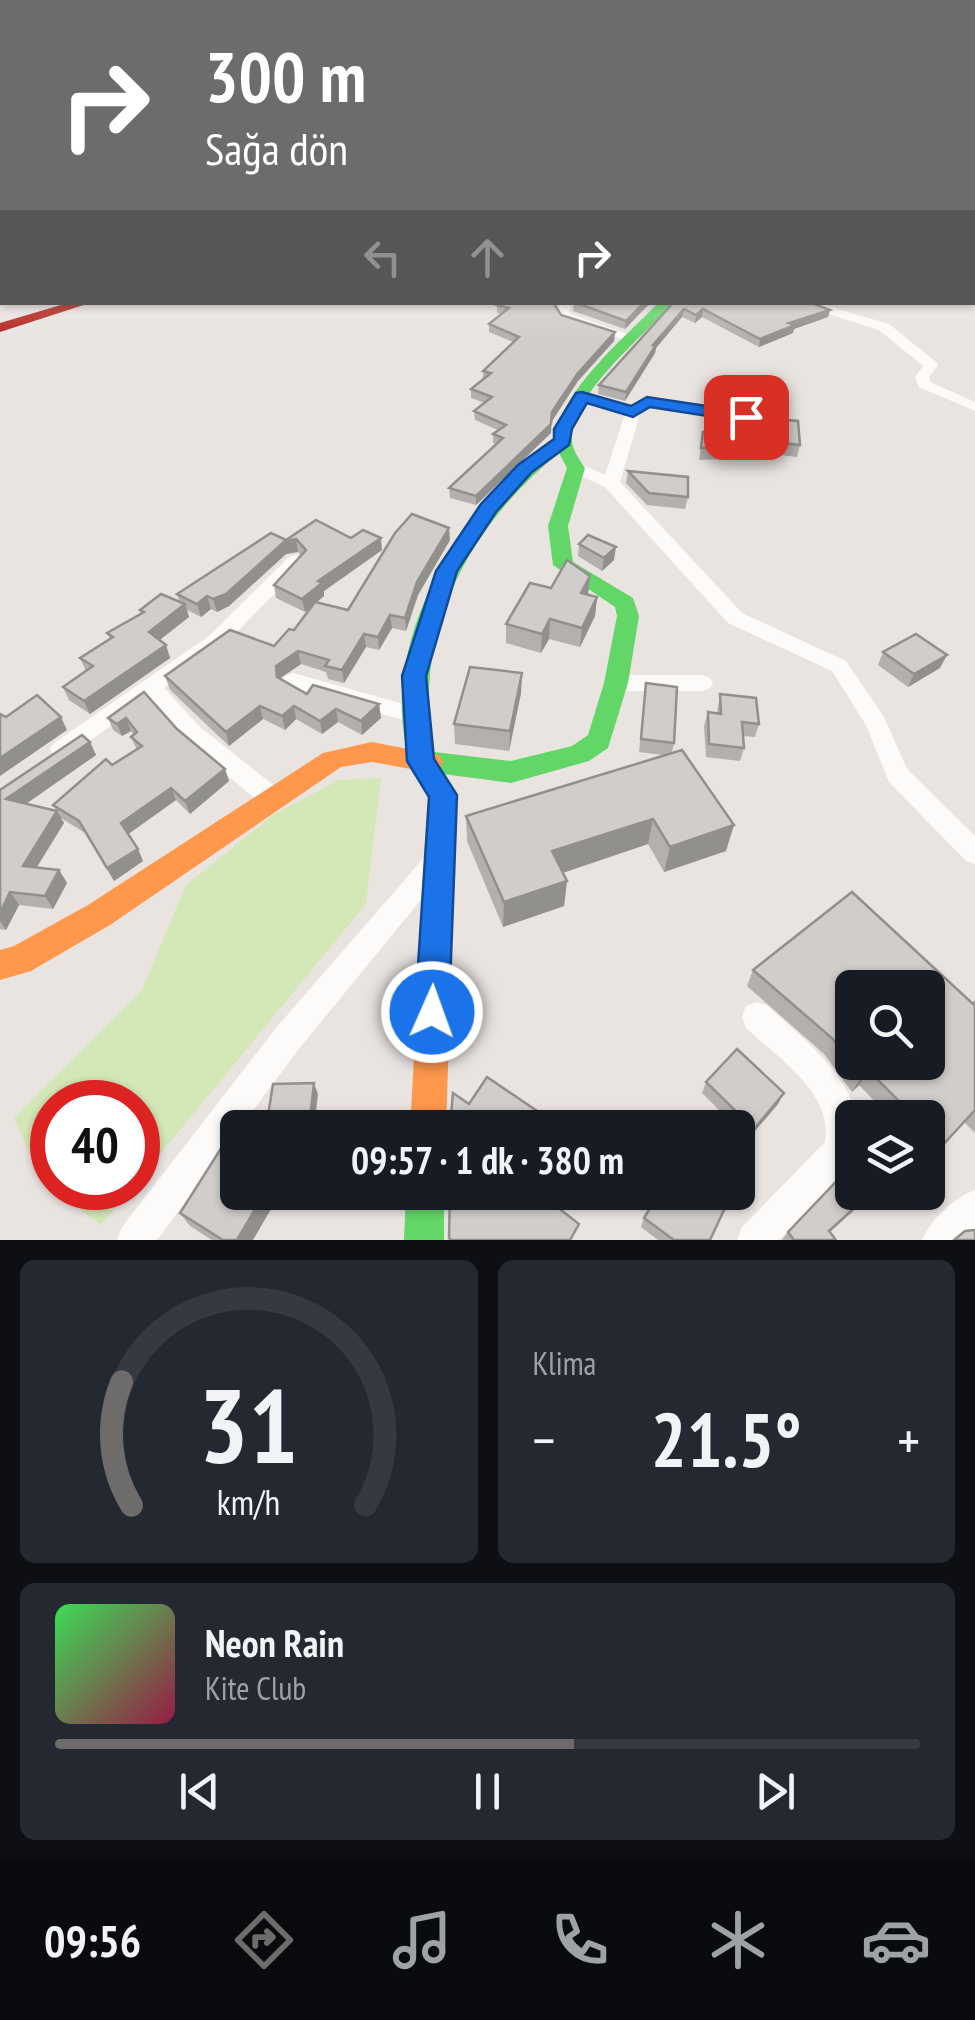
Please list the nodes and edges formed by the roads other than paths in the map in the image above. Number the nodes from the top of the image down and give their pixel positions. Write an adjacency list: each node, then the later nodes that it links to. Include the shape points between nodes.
1 (77, 305): 5 (street)
2 (565, 305): 6 (street, via 568,317)
3 (664, 305): 6 (street)
4 (808, 305): 8 (street, via 884,327 931,365 924,384)
5 (0, 328)
6 (634, 339): 7 (street)
7 (582, 397): 9 (street); 11 (street)
8 (975, 407)
9 (633, 412): 10 (street, via 647,402 768,422); 13 (street)
10 (746, 433)
11 (563, 441): 12 (street); 19 (street, via 525,468 488,508 446,571 414,676)
12 (576, 468): 13 (street); 16 (street, via 561,508 562,566 625,603)
13 (610, 483): 23 (street, via 735,618 839,666 876,723 896,775)
14 (296, 561): 18 (street, via 216,641)
15 (293, 681): 19 (street)
16 (616, 683): 17 (street); 20 (street, via 599,741 580,754 510,772)
17 (702, 683)
18 (149, 686): 21 (street); 22 (street, via 192,733)
19 (417, 716): 20 (street)
20 (421, 761): 22 (street, via 358,750); 24 (street, via 443,795)
21 (37, 767)
22 (273, 799): 25 (street, via 99,916)
23 (975, 853)
24 (438, 859): 27 (street); 30 (street, via 287,1039)
25 (0, 965)
26 (757, 1017): 32 (street, via 830,1092 847,1132 840,1150)
27 (429, 1110)
28 (975, 1208): 33 (street)
29 (425, 1210): 31 (street)
30 (135, 1240)
31 (424, 1240)
32 (755, 1240)
33 (940, 1240)

